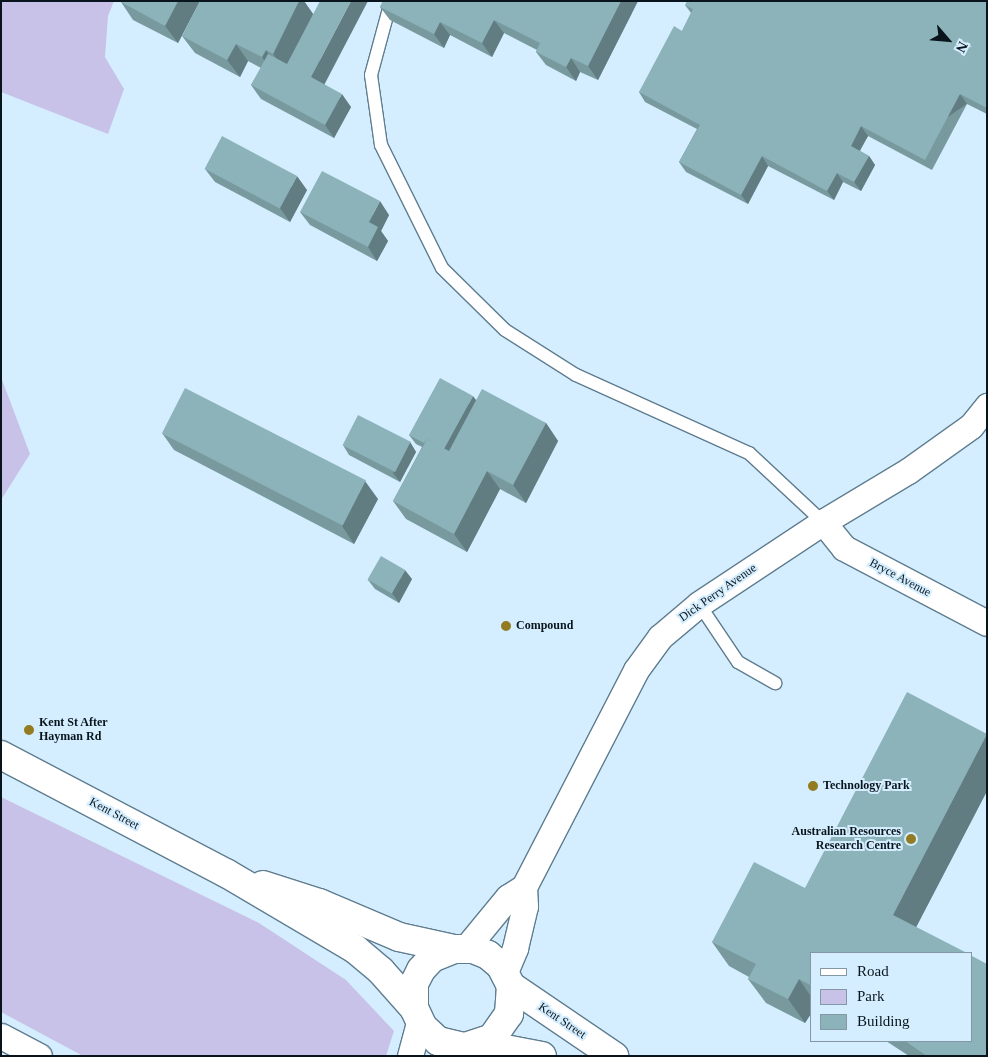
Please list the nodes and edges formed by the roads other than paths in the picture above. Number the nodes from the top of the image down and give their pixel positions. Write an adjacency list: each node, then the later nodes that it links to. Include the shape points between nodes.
1 (391, 1): 3 (lane, via 371,75 381,145 442,268 505,330 576,375 749,453)
2 (987, 406): 3 (street, Dick Perry Avenue, via 971,426 908,472)
3 (823, 522): 4 (street, Dick Perry Avenue); 5 (street, Bryce Avenue, via 844,548)
4 (699, 604): 6 (lane, via 738,662); 9 (street, Dick Perry Avenue, via 660,637 636,670)
5 (987, 623)
6 (775, 683)
7 (1, 755): 8 (main road, Kent Street)
8 (226, 873): 10 (main road, Kent Street, via 319,902 400,937); 12 (main road, Kent Street, via 355,949 381,971)
9 (524, 887): 10 (street, Dick Perry Avenue, via 508,897); 11 (street, Dick Perry Avenue, via 526,906)
10 (460, 948): 11 (main road, via 488,955); 12 (main road, via 432,958 421,970 414,984)
11 (508, 979): 14 (main road, via 512,1000 506,1021 492,1038); 18 (main road, Kent Street)
12 (416, 1015): 14 (main road, via 438,1041); 16 (street)
13 (1, 1036): 15 (street)
14 (467, 1049): 17 (main road)
15 (39, 1056)
16 (410, 1056)
17 (542, 1056)
18 (614, 1056)

